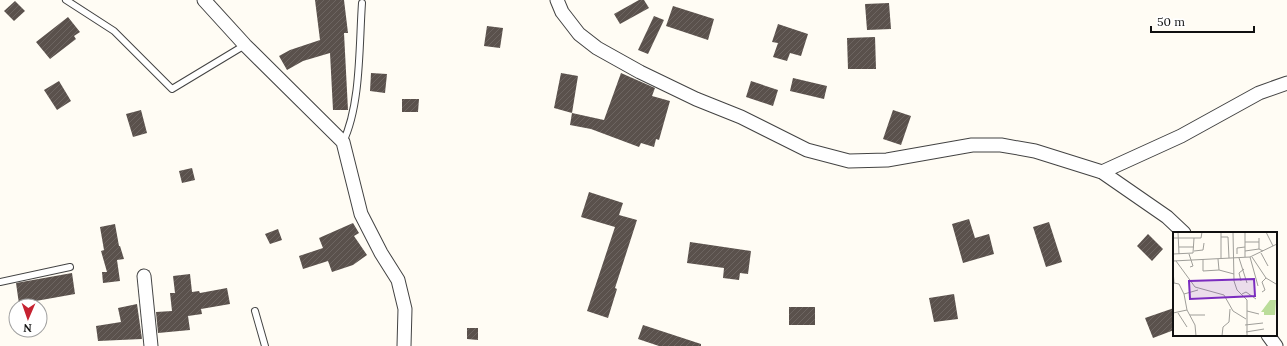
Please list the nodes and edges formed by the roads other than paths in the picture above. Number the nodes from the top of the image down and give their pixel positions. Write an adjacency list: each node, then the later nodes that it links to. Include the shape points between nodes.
1 (66, 0): 5 (lane, via 114,31 172,89)
2 (204, 0): 5 (street)
3 (557, 0): 8 (street, via 562,12 579,34 596,48 640,72 807,150 849,161 888,160 972,145 1002,145 1035,151)
4 (362, 3): 7 (lane, via 355,99 349,131)
5 (245, 45): 7 (street)
6 (1287, 83): 8 (street, via 1259,93 1181,136)
7 (343, 142): 17 (street, via 360,214 398,280 405,309)
8 (1102, 172): 9 (street)
9 (1183, 232)
10 (70, 267): 12 (lane)
11 (144, 276): 15 (street)
12 (0, 282)
13 (255, 311): 16 (lane)
14 (1269, 336): 18 (street)
15 (151, 346)
16 (265, 346)
17 (404, 346)
18 (1276, 346)

